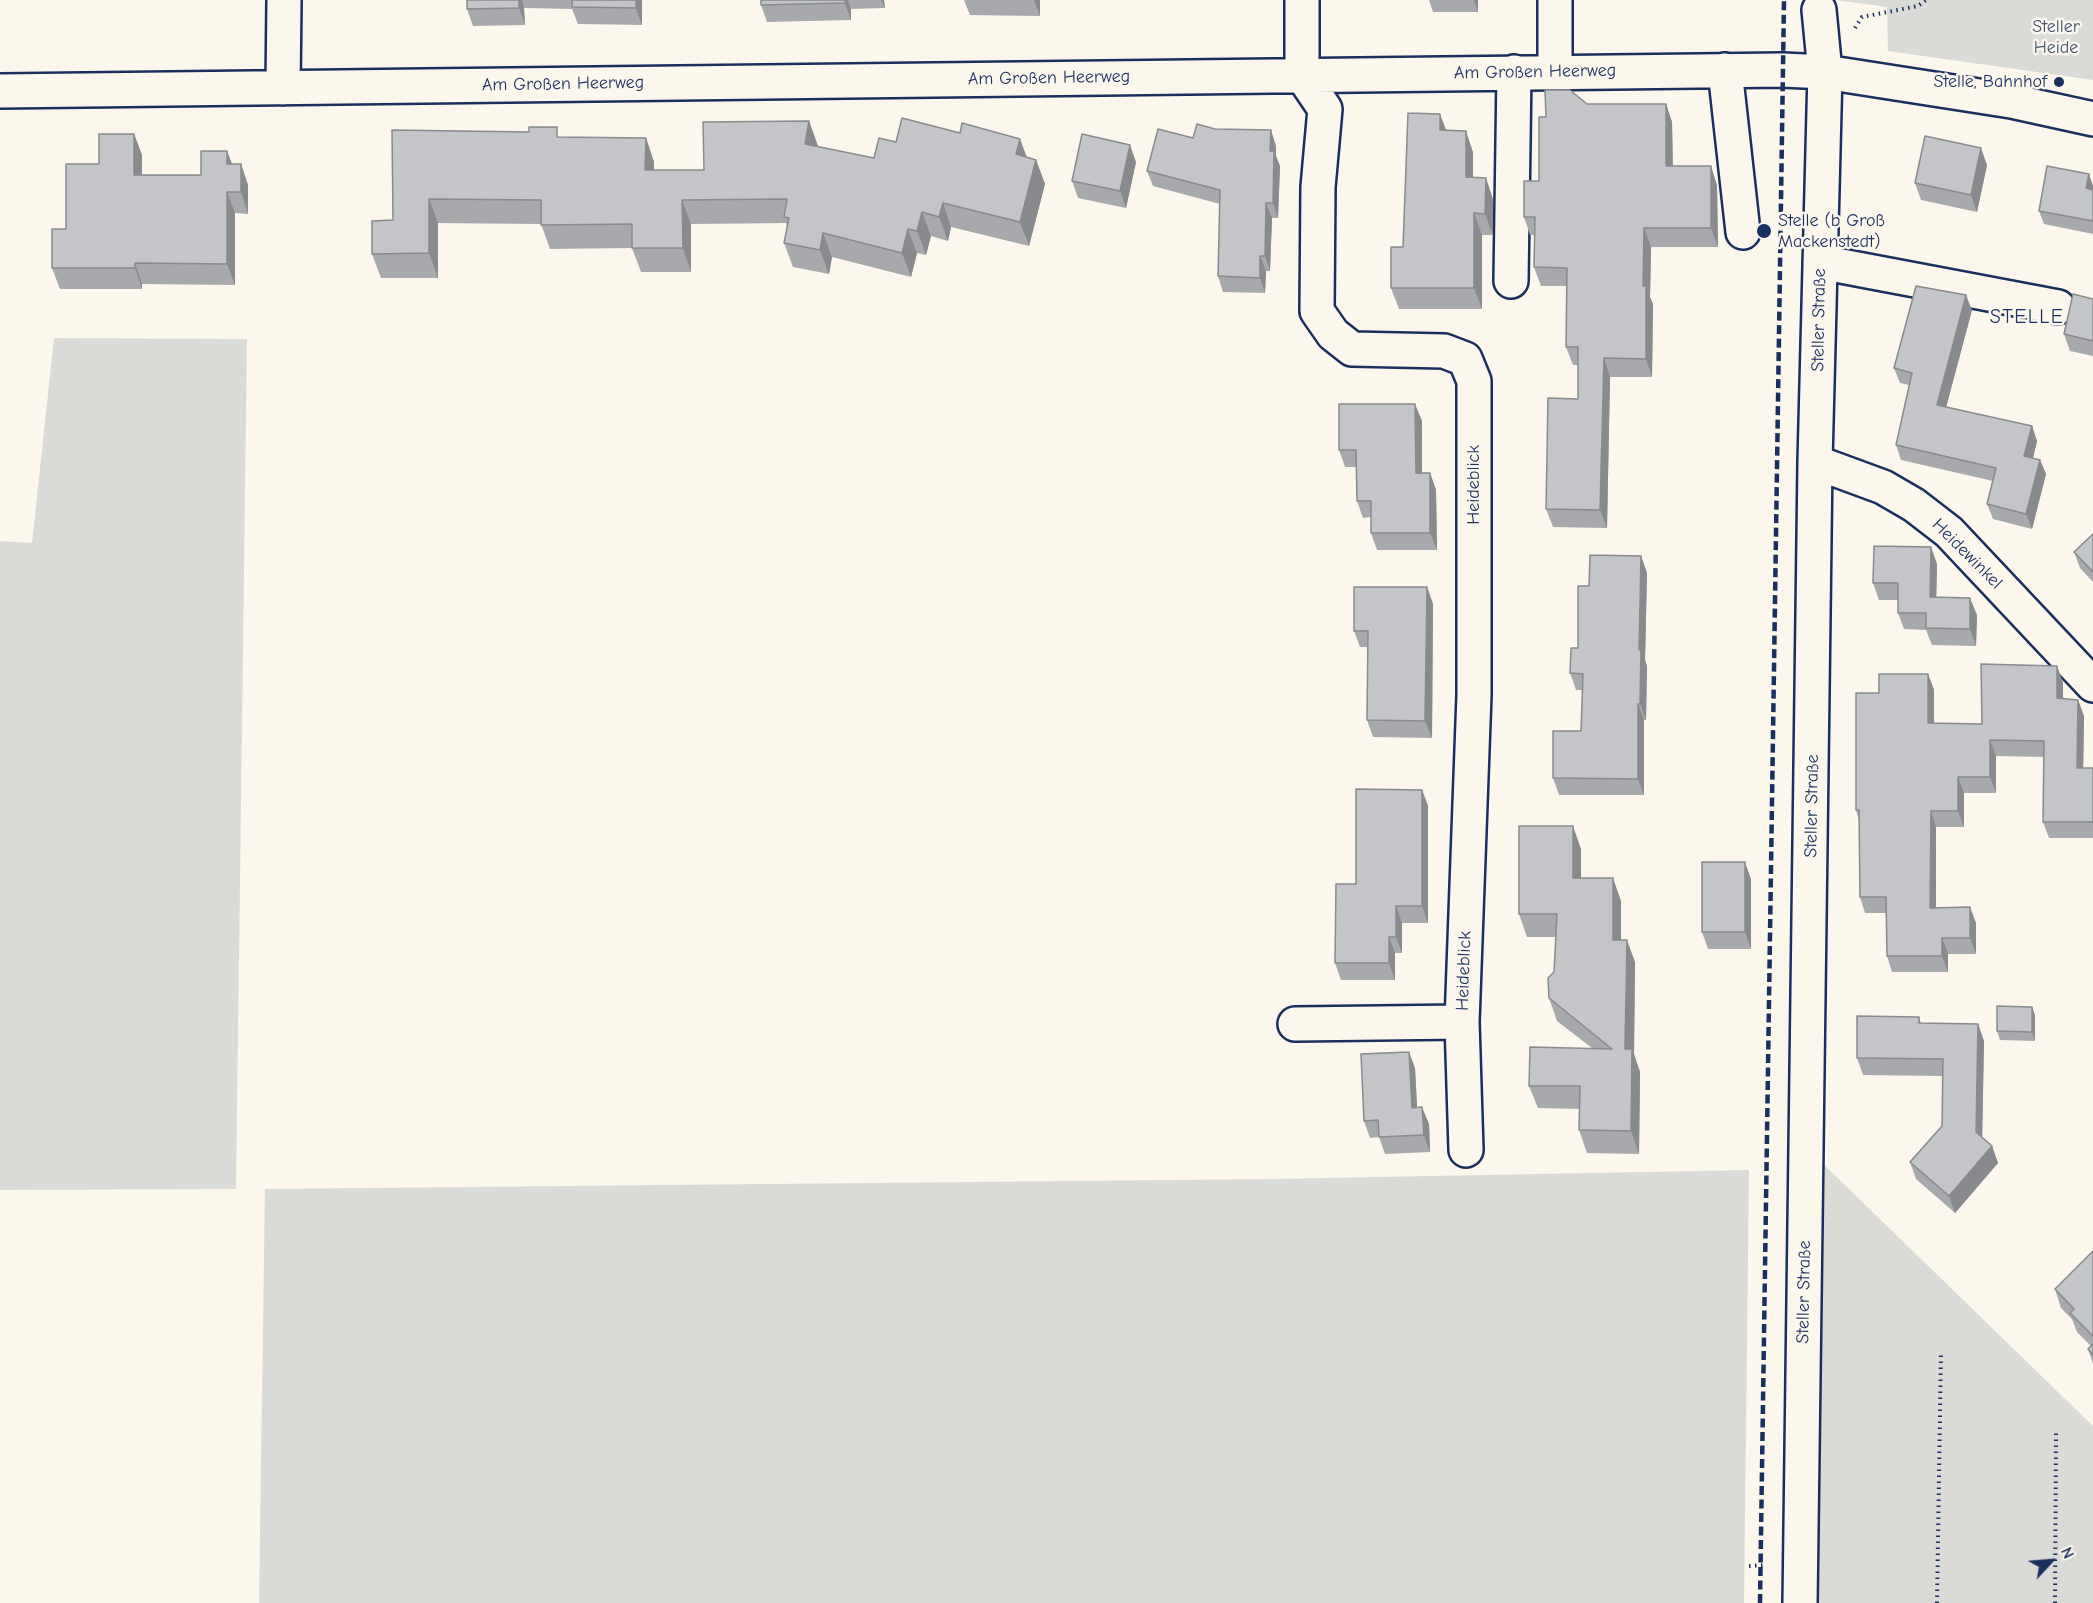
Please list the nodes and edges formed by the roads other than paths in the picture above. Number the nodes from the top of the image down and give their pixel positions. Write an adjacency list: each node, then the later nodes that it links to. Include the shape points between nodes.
1 (284, 0): 10 (street)
2 (1302, 0): 9 (street)
3 (1555, 0): 7 (street)
4 (1819, 10): 8 (street, Steller Straße)
5 (1725, 70): 7 (street, Am Großen Heerweg); 8 (street, Am Großen Heerweg); 13 (street)
6 (1514, 72): 7 (street, Am Großen Heerweg); 9 (street, Am Großen Heerweg); 15 (street)
7 (1555, 72)
8 (1825, 72): 12 (street, Am Großen Heerweg, via 2011,101); 14 (street, Steller Straße)
9 (1302, 75): 10 (street, Am Großen Heerweg); 19 (street, Heideblick, via 1325,109 1318,187 1317,311 1333,334 1352,349 1444,351 1465,359 1474,381 1474,695)
10 (283, 88): 11 (street, Am Großen Heerweg)
11 (0, 91)
12 (2093, 119)
13 (1743, 232)
14 (1820, 262): 16 (street); 17 (street, Steller Straße)
15 (1511, 280)
16 (2058, 307)
17 (1815, 462): 18 (street, Heidewinkel, via 1882,487 1949,532); 22 (street, Steller Straße)
18 (2093, 685)
19 (1462, 1022): 20 (street, Heideblick); 21 (street, Heideblick)
20 (1295, 1024)
21 (1466, 1150)
22 (1800, 1603)

